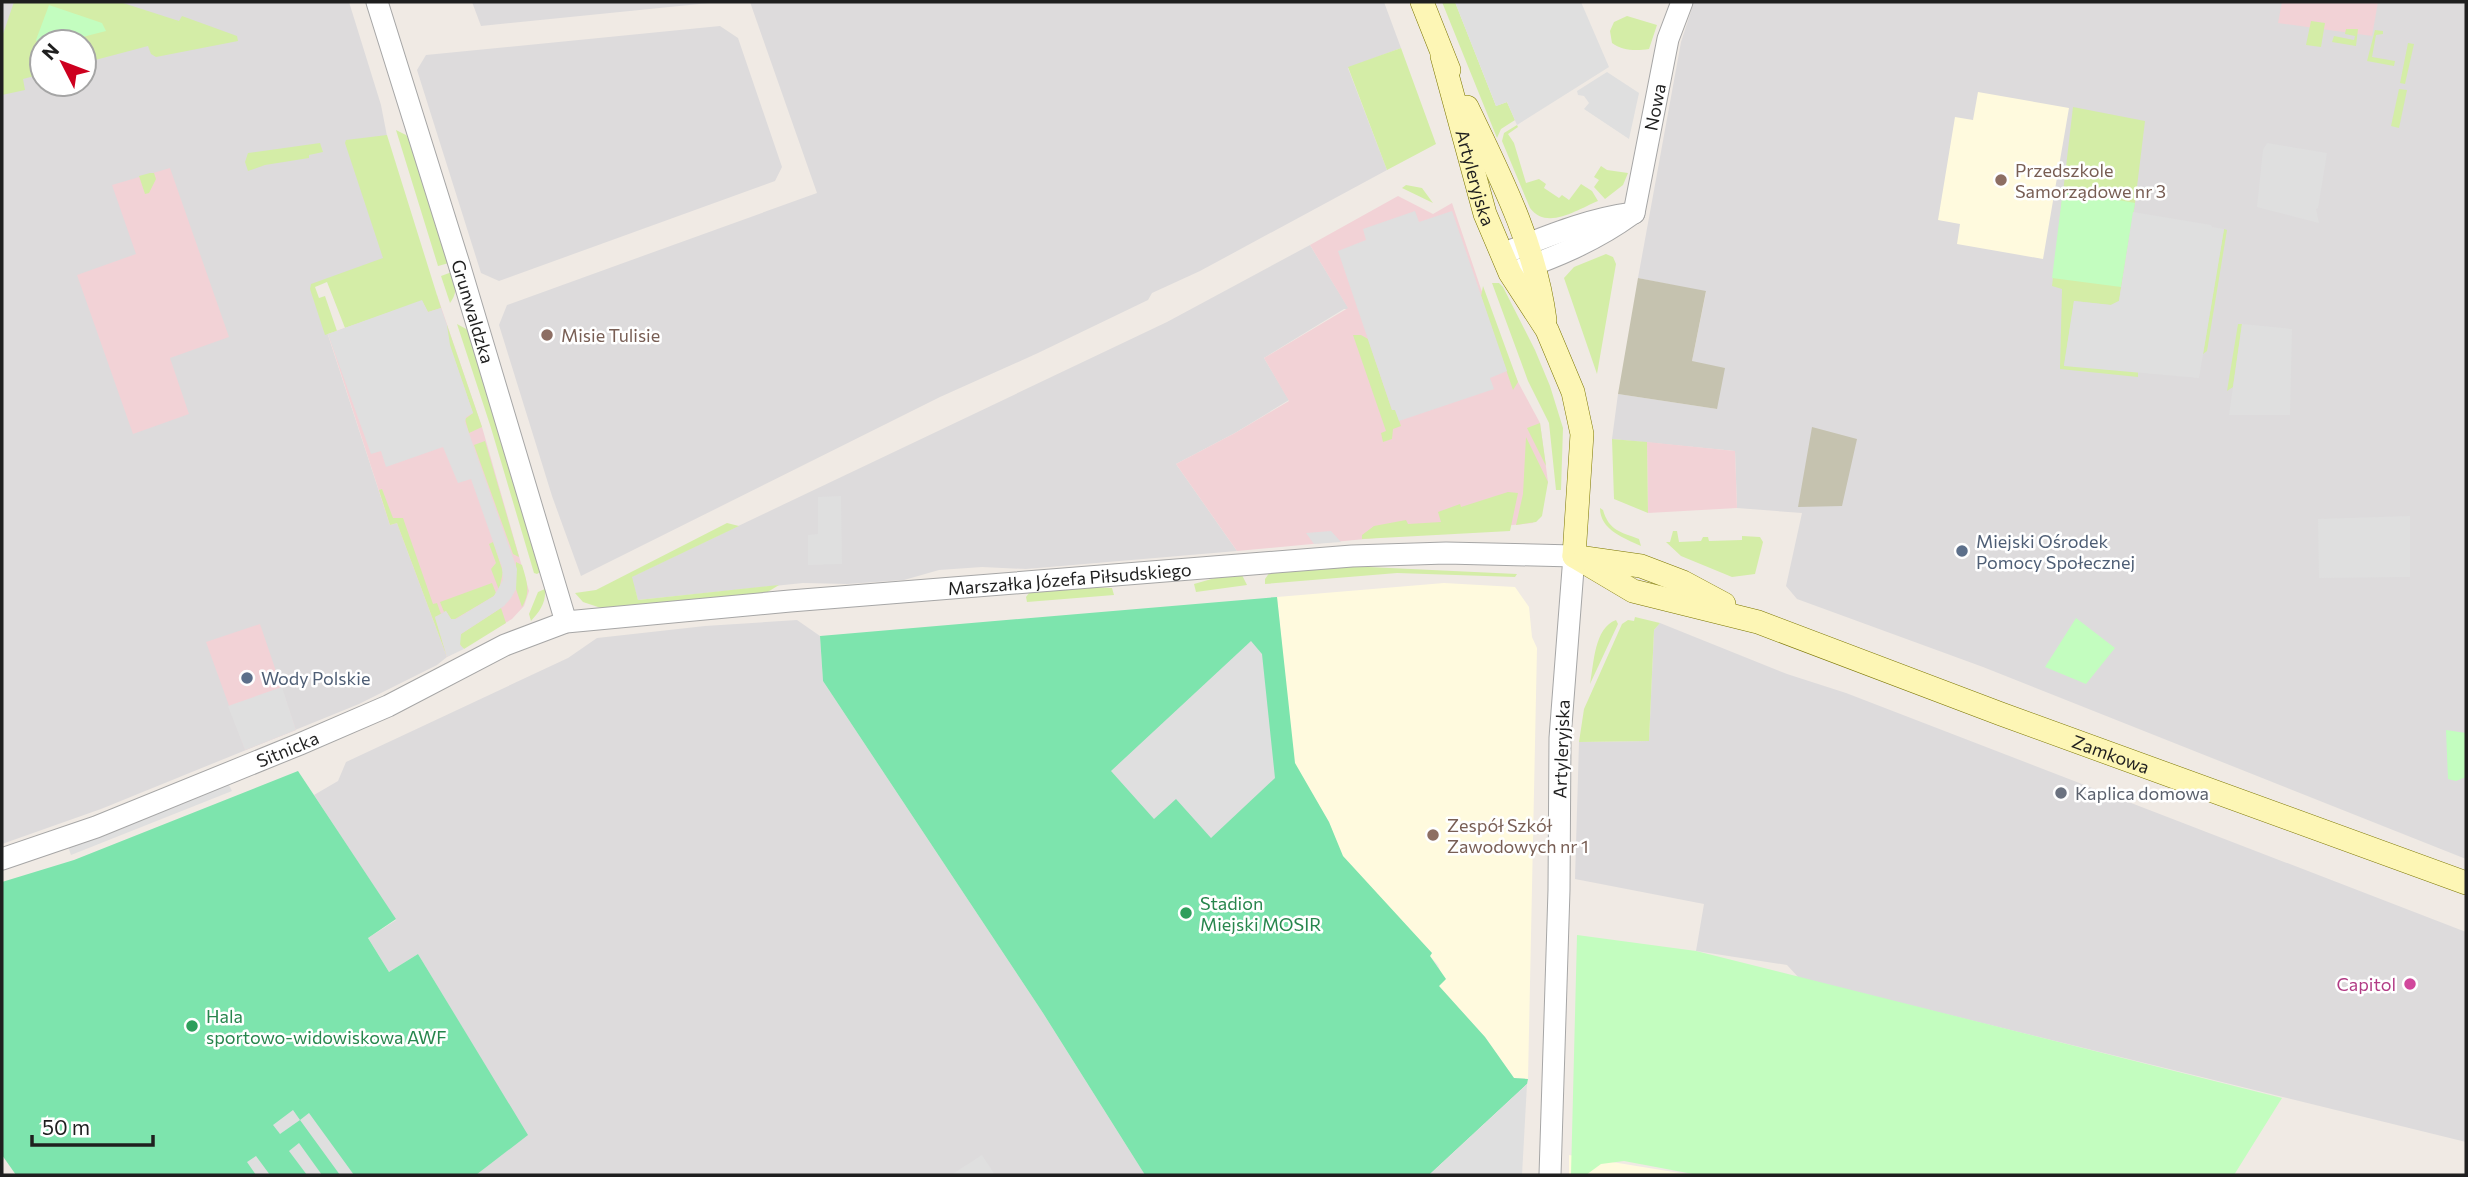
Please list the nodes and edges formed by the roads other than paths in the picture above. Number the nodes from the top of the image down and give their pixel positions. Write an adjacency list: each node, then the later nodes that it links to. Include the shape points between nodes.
1 (377, 2): 9 (street, Grunwaldzka)
2 (1422, 2): 4 (main road, Artyleryjska)
3 (1682, 2): 5 (street, Nowa, via 1666,48 1634,213 1608,232)
4 (1442, 56): 5 (main road, Artyleryjska, via 1512,202); 6 (main road, Artyleryjska, via 1479,198)
5 (1531, 254): 6 (street); 7 (main road, Artyleryjska)
6 (1506, 263): 7 (main road, Artyleryjska)
7 (1547, 330): 8 (main road, Artyleryjska, via 1573,391 1582,434)
8 (1574, 556): 9 (street, Marszałka Józefa Piłsudskiego, via 1352,556); 11 (main road, Zamkowa, via 1641,566 1683,582 1758,622); 12 (street, Artyleryjska, via 1560,738)
9 (566, 622): 10 (street, Sitnicka, via 505,645 388,706 300,744 96,827)
10 (2, 859)
11 (2466, 883)
12 (1550, 1175)

